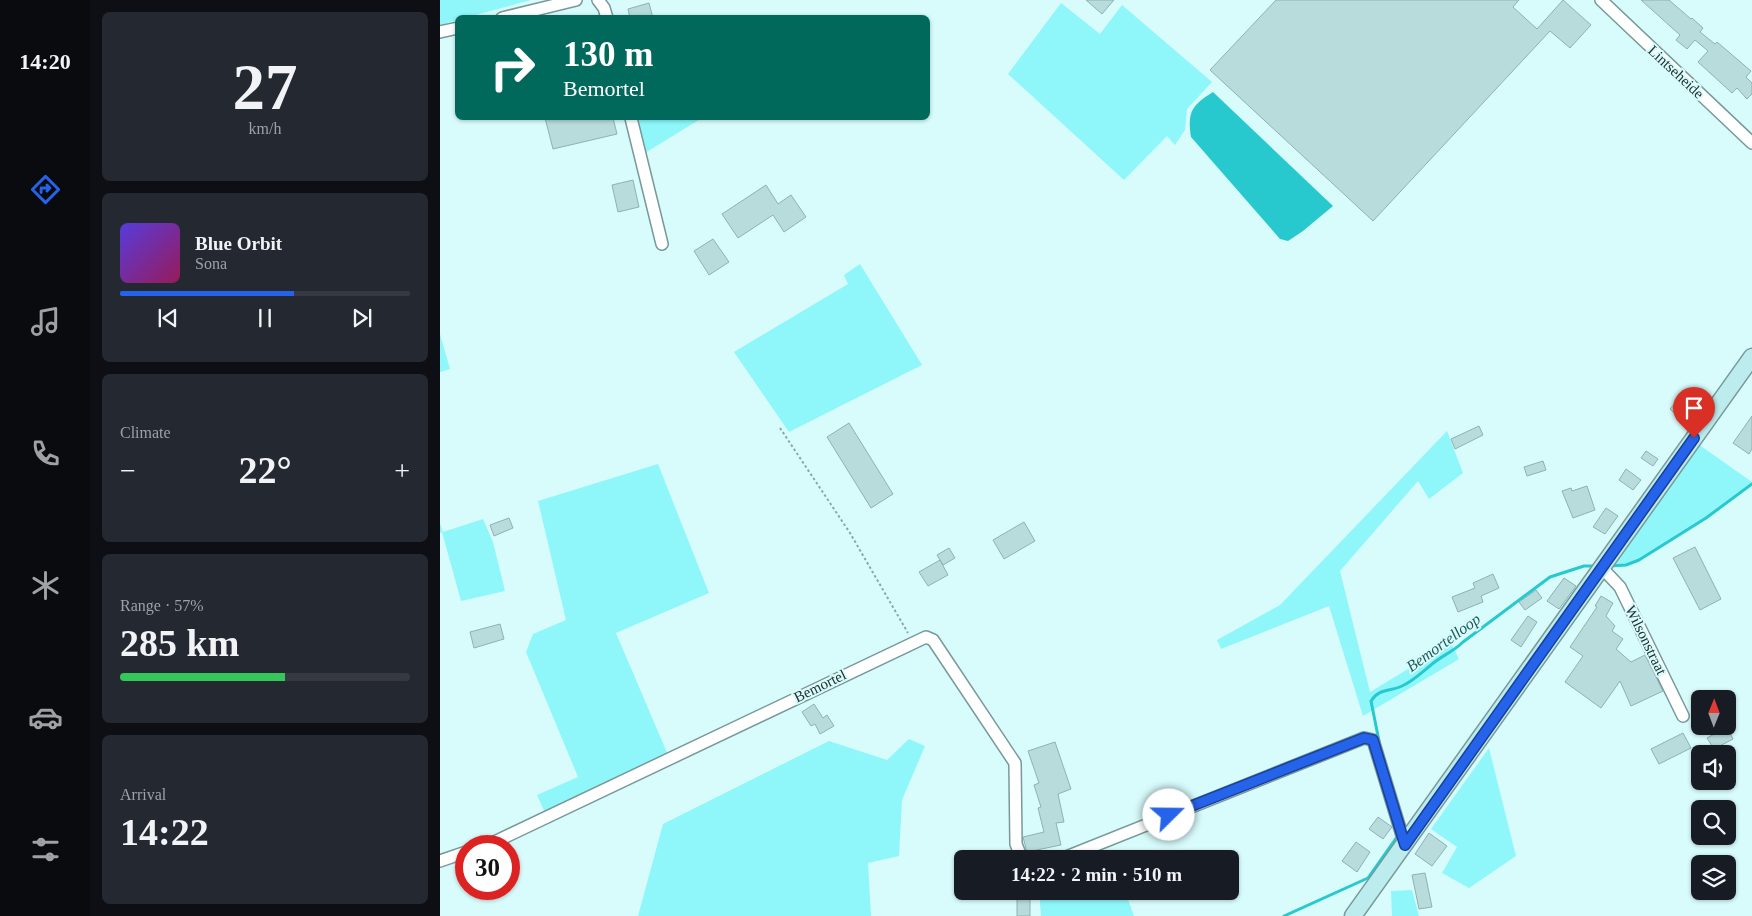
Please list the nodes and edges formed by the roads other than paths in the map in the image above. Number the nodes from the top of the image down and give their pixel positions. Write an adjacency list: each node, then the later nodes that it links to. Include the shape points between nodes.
1 (576, 0): 4 (street)
2 (598, 0): 5 (street)
3 (1601, 0): 9 (street, Lintseheide)
4 (514, 15)
5 (606, 15)
6 (455, 29): 7 (street)
7 (440, 32)
8 (631, 120): 10 (street)
9 (1752, 143)
10 (662, 244)
11 (1752, 357): 12 (street)
12 (1602, 568): 13 (street, Wilsonstraat, via 1620,587); 15 (street)
13 (1684, 716)
14 (509, 835): 16 (street, Bemortel, via 926,637 934,640 1015,763)
15 (1405, 845): 17 (street, via 1373,740 1364,738); 20 (street)
16 (1018, 850)
17 (1084, 850)
18 (455, 856): 19 (street)
19 (440, 861)
20 (1353, 916)

